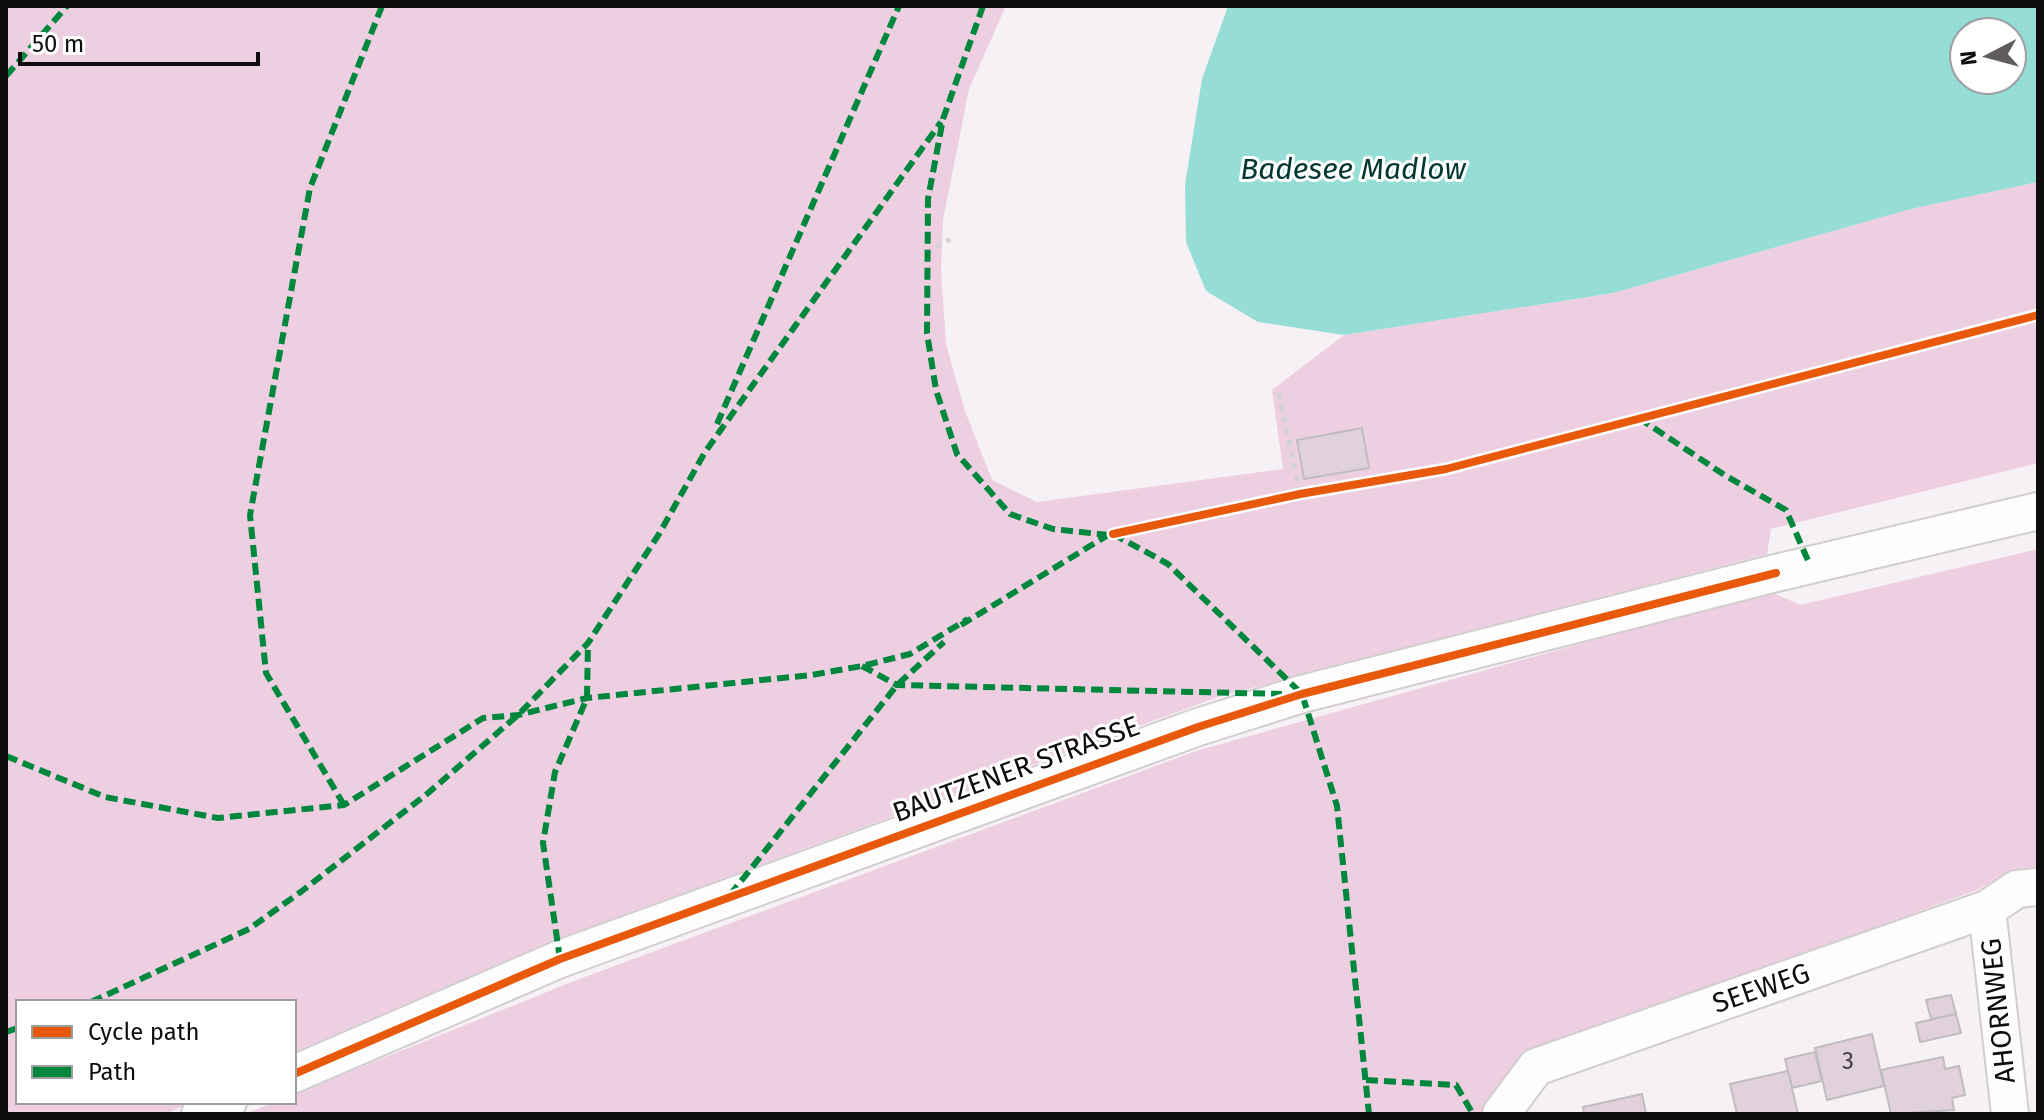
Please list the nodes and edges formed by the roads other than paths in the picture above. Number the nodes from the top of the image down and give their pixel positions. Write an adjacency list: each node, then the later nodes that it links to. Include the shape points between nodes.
1 (2038, 511): 4 (street, BAUTZENER STRASSE, via 1317,690 1198,727 560,959)
2 (2038, 887): 3 (street, SEEWEG, via 2017,889)
3 (1987, 909): 7 (street, SEEWEG, via 1536,1067); 8 (street, AHORNWEG)
4 (296, 1073)
5 (223, 1104): 6 (street)
6 (200, 1114)
7 (1501, 1114)
8 (2010, 1114)

